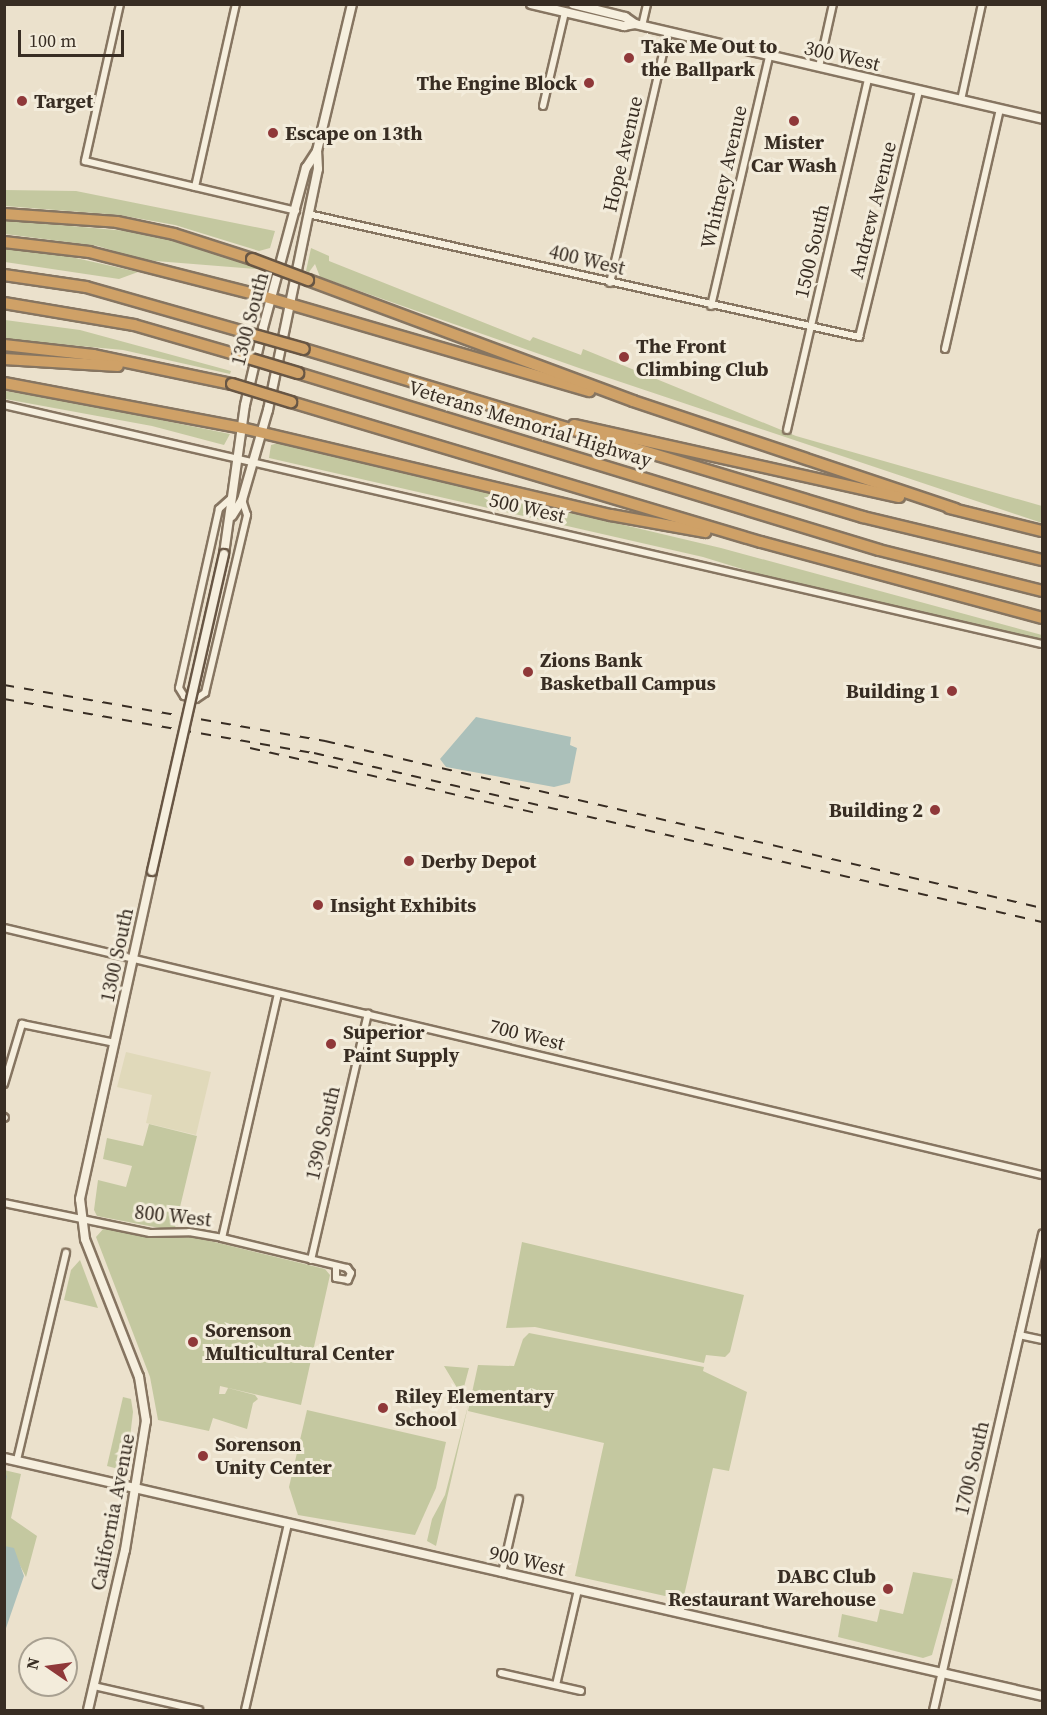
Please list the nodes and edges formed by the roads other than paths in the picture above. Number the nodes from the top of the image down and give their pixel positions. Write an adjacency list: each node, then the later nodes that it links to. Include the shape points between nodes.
1 (120, 4): 22 (street, via 84,161)
2 (236, 4): 22 (street)
3 (352, 4): 20 (main road, 1300 South)
4 (531, 4): 9 (main road, 300 West)
5 (573, 4): 10 (main road, 300 West, via 626,17)
6 (647, 4): 10 (street)
7 (833, 4): 13 (street)
8 (982, 4): 16 (street)
9 (565, 12): 10 (main road, 300 West, via 624,26); 17 (street)
10 (638, 25): 11 (main road, 300 West)
11 (668, 32): 12 (main road, 300 West); 28 (street, Hope Avenue)
12 (769, 56): 13 (main road, 300 West); 32 (street, Whitney Avenue)
13 (819, 67): 14 (main road, 300 West)
14 (868, 78): 15 (main road, 300 West); 33 (street, 1500 South)
15 (919, 90): 16 (main road, 300 West); 34 (street, Andrew Avenue)
16 (961, 100): 18 (main road, 300 West)
17 (543, 106)
18 (1000, 109): 19 (main road, 300 West); 36 (street)
19 (1042, 119)
20 (317, 151): 21 (main road, 1300 South); 25 (main road, 1300 South, via 318,169)
21 (310, 160): 23 (main road, 1300 South); 25 (main road, via 313,167 306,198)
22 (195, 187): 23 (street)
23 (296, 210): 29 (main road, 1300 South)
24 (4, 214): 40 (highway, bridge, via 117,222 174,234 252,259)
25 (308, 214): 28 (street, 400 West); 31 (main road, 1300 South)
26 (4, 242): 29 (highway, via 89,252)
27 (4, 275): 41 (highway, Veterans Memorial Highway, bridge, via 86,287)
28 (610, 283): 32 (street, 400 West)
29 (272, 300): 31 (highway); 43 (main road, 1300 South)
30 (4, 303): 55 (highway, Veterans Memorial Highway, bridge, via 134,325 879,550)
31 (291, 305): 40 (highway, via 534,378); 45 (main road, 1300 South)
32 (711, 306): 33 (street, 400 West)
33 (811, 328): 34 (street, 400 West); 44 (street, 1500 South)
34 (860, 338)
35 (4, 345): 38 (highway, via 93,355)
36 (945, 349)
37 (4, 359): 38 (highway)
38 (172, 371): 53 (highway, bridge, via 232,384)
39 (4, 383): 43 (highway)
40 (633, 401): 50 (highway)
41 (474, 402): 50 (highway); 54 (highway, Veterans Memorial Highway, via 863,517)
42 (4, 405): 46 (street, 500 West)
43 (242, 428): 45 (highway); 46 (main road, 1300 South)
44 (788, 430)
45 (262, 432): 47 (main road, 1300 South); 53 (highway, via 611,515)
46 (237, 457): 47 (street, 500 West); 48 (main road, 1300 South)
47 (254, 461): 49 (main road, 1300 South); 57 (street, 500 West)
48 (230, 499): 49 (street, 1300 South, via 219,509 179,687 184,696 196,699 205,693 247,515); 51 (main road, 1300 South)
49 (242, 500): 51 (main road, 1300 South)
50 (955, 509): 52 (highway)
51 (232, 516): 60 (main road, 1300 South, bridge)
52 (1042, 531)
53 (761, 543): 56 (highway)
54 (1042, 560)
55 (1042, 591)
56 (1042, 618)
57 (1042, 644)
58 (5, 928): 59 (street); 60 (street, 700 West)
59 (4, 937)
60 (133, 957): 61 (street, 700 West); 63 (main road, 1300 South)
61 (278, 994): 62 (street, 700 West); 69 (street)
62 (368, 1014): 65 (street, 700 West); 71 (street, 1390 South)
63 (115, 1043): 64 (street, via 22,1024); 67 (main road, 1300 South, via 83,1181)
64 (4, 1084)
65 (1042, 1174)
66 (4, 1203): 67 (street, 800 West)
67 (81, 1219): 69 (street, 800 West, via 150,1233 189,1232); 77 (main road, California Avenue, via 144,1400 146,1430)
68 (1042, 1233): 73 (street, 1700 South)
69 (222, 1238): 71 (street, 800 West)
70 (66, 1253): 76 (street)
71 (311, 1260): 72 (street, 800 West)
72 (336, 1266)
73 (1019, 1335): 74 (street); 83 (street, 1700 South)
74 (1042, 1340)
75 (4, 1458): 76 (main road, 900 West)
76 (17, 1460): 77 (main road, 900 West)
77 (136, 1489): 79 (main road, 900 West); 85 (main road, California Avenue)
78 (519, 1499): 80 (street)
79 (288, 1524): 80 (main road, 900 West); 90 (street)
80 (502, 1573): 81 (main road, 900 West)
81 (578, 1590): 83 (main road, 900 West); 84 (street)
82 (501, 1673): 84 (street)
83 (941, 1674): 87 (main road, 900 West); 91 (street, 1700 South)
84 (556, 1685): 86 (street)
85 (94, 1686): 88 (main road, California Avenue); 89 (street)
86 (581, 1691)
87 (1042, 1696)
88 (88, 1710)
89 (199, 1710)
90 (245, 1710)
91 (933, 1710)

